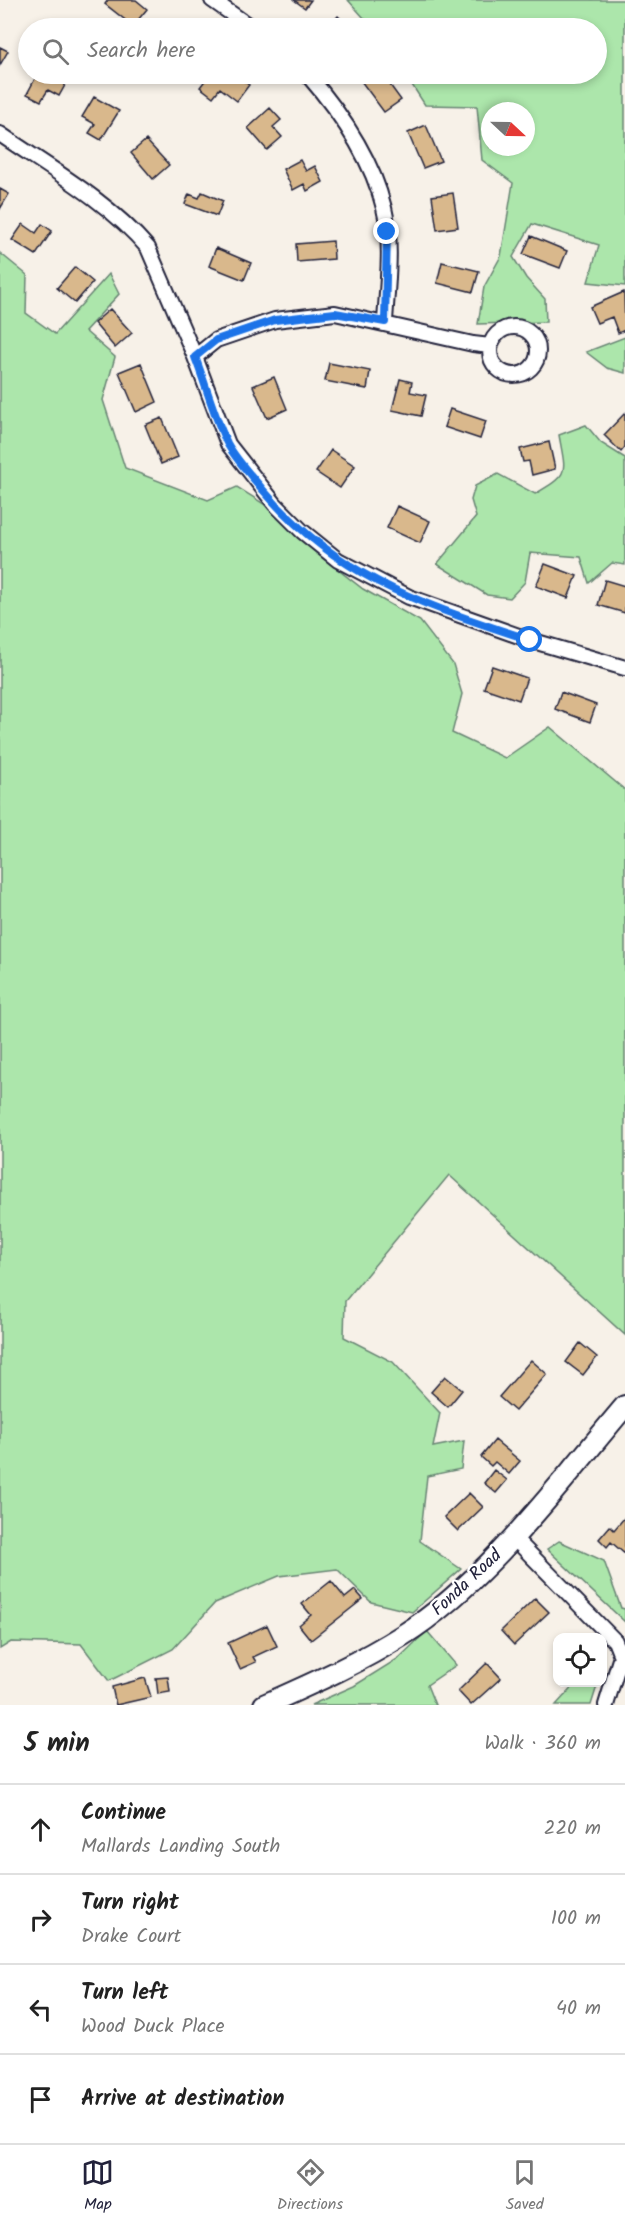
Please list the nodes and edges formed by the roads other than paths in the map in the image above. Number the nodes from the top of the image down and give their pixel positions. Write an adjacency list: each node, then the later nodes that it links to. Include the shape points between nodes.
1 (212, 0): 2 (street)
2 (238, 18)
3 (314, 84): 5 (street, via 370,166 384,208 388,266)
4 (0, 134): 7 (street, via 95,199 136,233 159,268)
5 (385, 322): 6 (street); 7 (street, via 335,313 275,320 216,340)
6 (490, 346)
7 (195, 357): 8 (street, via 228,444 244,468 302,531 338,560 368,578 442,610)
8 (625, 668)
9 (625, 1406): 10 (street, Fonda Road)
10 (513, 1537): 11 (street, Fonda Road, via 450,1600 404,1635); 12 (street, via 615,1641 621,1656)
11 (264, 1705)
12 (606, 1705)

